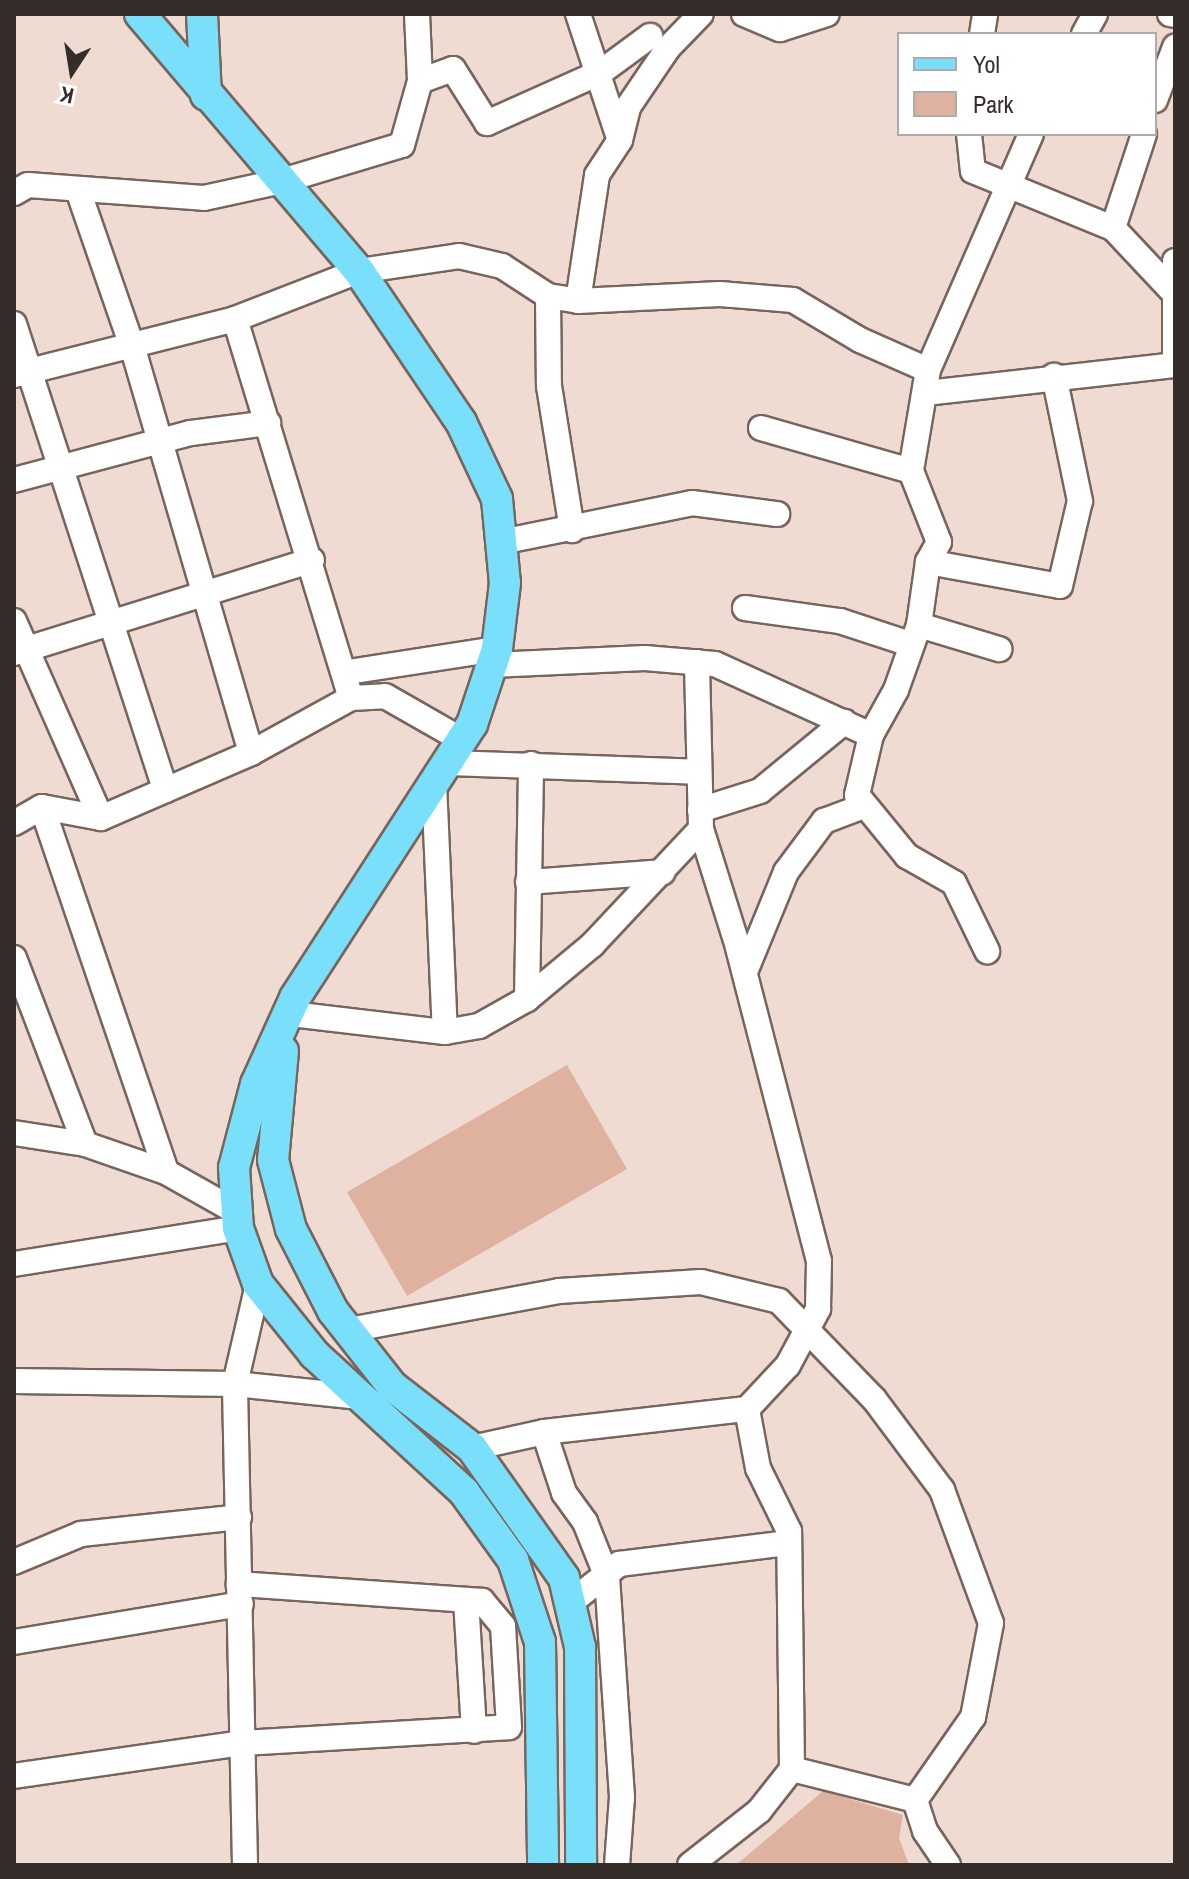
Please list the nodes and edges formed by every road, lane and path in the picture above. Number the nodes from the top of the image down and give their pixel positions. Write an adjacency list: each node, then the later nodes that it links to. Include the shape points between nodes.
1 (140, 14): 14 (main road)
2 (202, 14): 14 (main road)
3 (417, 14): 13 (street)
4 (578, 14): 12 (street)
5 (701, 14): 19 (street, via 668,48 628,107)
6 (744, 14): 7 (street, via 780,29)
7 (827, 14)
8 (1095, 14): 9 (street)
9 (1085, 32)
10 (650, 36): 12 (street)
11 (1175, 47): 15 (street)
12 (601, 72): 13 (street, via 487,123 453,69); 19 (street)
13 (420, 81): 20 (street, via 402,145)
14 (206, 95): 20 (main road)
15 (1157, 95)
16 (969, 136): 21 (street, via 973,171)
17 (1030, 136): 21 (street)
18 (1143, 136): 24 (street)
19 (620, 140): 29 (street, via 597,175)
20 (282, 181): 23 (street, via 204,198); 26 (main road)
21 (1007, 181): 24 (street); 36 (street)
22 (14, 193): 23 (street, via 28,185)
23 (79, 193): 32 (street)
24 (1113, 228): 27 (street)
25 (1175, 261): 27 (street)
26 (359, 271): 28 (street, via 459,256 502,266); 30 (street); 45 (main road, via 461,422 497,499)
27 (1173, 293): 33 (street)
28 (548, 296): 29 (street); 44 (street, via 549,386)
29 (578, 301): 36 (street, via 720,294 793,300)
30 (235, 319): 32 (street); 37 (street)
31 (14, 324): 34 (street)
32 (133, 349): 34 (street); 39 (street)
33 (1175, 365): 35 (street, via 1082,378)
34 (21, 373): 40 (street)
35 (1054, 376): 36 (street); 47 (street, via 1080,501 1060,586)
36 (927, 382): 41 (street)
37 (268, 423): 39 (street); 46 (street)
38 (761, 428): 41 (street)
39 (160, 444): 40 (street); 48 (street)
40 (63, 469): 42 (street); 51 (street)
41 (911, 471): 47 (street, via 939,542)
42 (14, 480)
43 (777, 514): 44 (street, via 692,503)
44 (572, 530): 45 (street)
45 (501, 542): 55 (main road, via 505,583)
46 (312, 560): 48 (street); 57 (street)
47 (928, 562): 52 (street)
48 (203, 594): 51 (street); 61 (street)
49 (745, 608): 52 (street)
50 (14, 621): 54 (street)
51 (112, 622): 54 (street); 65 (street)
52 (915, 634): 53 (street); 60 (street, via 896,690)
53 (999, 649)
54 (19, 651): 68 (street)
55 (494, 657): 56 (street); 57 (street); 62 (main road)
56 (697, 662): 59 (street, via 715,664); 64 (street)
57 (348, 672): 58 (street)
58 (351, 698): 61 (street); 62 (street, via 385,696)
59 (844, 722): 60 (street); 69 (street, via 760,791)
60 (871, 735): 66 (street, via 857,776)
61 (251, 753): 65 (street)
62 (448, 762): 63 (street); 77 (main road); 78 (street)
63 (531, 764): 64 (street); 72 (street)
64 (699, 772): 69 (street)
65 (165, 790): 68 (street)
66 (864, 806): 73 (street, via 907,856 954,883); 75 (street, via 824,821 786,872)
67 (42, 807): 68 (street); 70 (street); 81 (street)
68 (101, 818)
69 (700, 820): 71 (street); 75 (street)
70 (14, 823)
71 (663, 872): 72 (street); 76 (street, via 592,945)
72 (528, 882): 76 (street)
73 (987, 951)
74 (14, 958): 80 (street)
75 (745, 972): 86 (street, via 819,1261)
76 (527, 999): 78 (street, via 479,1026)
77 (293, 1006): 78 (street); 82 (main road, via 256,1084 234,1168); 85 (main road, via 277,1076 273,1160 291,1229)
78 (445, 1032)
79 (14, 1133): 80 (street)
80 (85, 1144): 81 (street)
81 (166, 1172): 82 (street)
82 (237, 1220): 83 (street); 84 (main road)
83 (14, 1264)
84 (258, 1284): 88 (street); 89 (main road, via 314,1354)
85 (349, 1330): 86 (street, via 559,1291 701,1282 779,1301); 92 (main road, via 392,1386)
86 (810, 1333): 90 (street); 105 (street, via 874,1399 942,1490 991,1623 973,1717)
87 (14, 1381): 88 (street)
88 (235, 1384): 89 (street); 93 (street)
89 (360, 1397): 107 (main road, via 464,1492 513,1560 540,1642)
90 (747, 1409): 91 (street); 94 (street, via 758,1468 785,1515)
91 (544, 1432): 92 (street); 96 (street, via 564,1493 585,1522)
92 (472, 1448): 99 (main road, via 550,1556)
93 (239, 1517): 95 (street, via 81,1534); 97 (street)
94 (787, 1543): 96 (street, via 619,1564); 103 (street)
95 (14, 1562)
96 (607, 1577): 99 (street); 109 (street, via 622,1797)
97 (240, 1594): 98 (street); 100 (street); 102 (street)
98 (466, 1600): 101 (street); 101 (street, via 482,1601 503,1626 509,1727)
99 (570, 1603): 108 (main road, via 580,1647)
100 (14, 1642)
101 (474, 1731): 102 (street)
102 (242, 1743): 104 (street); 106 (street)
103 (792, 1769): 105 (street); 110 (street, via 759,1811)
104 (14, 1776)
105 (915, 1800): 111 (street, via 925,1831)
106 (245, 1865)
107 (543, 1865)
108 (581, 1865)
109 (617, 1865)
110 (690, 1865)
111 (948, 1865)

